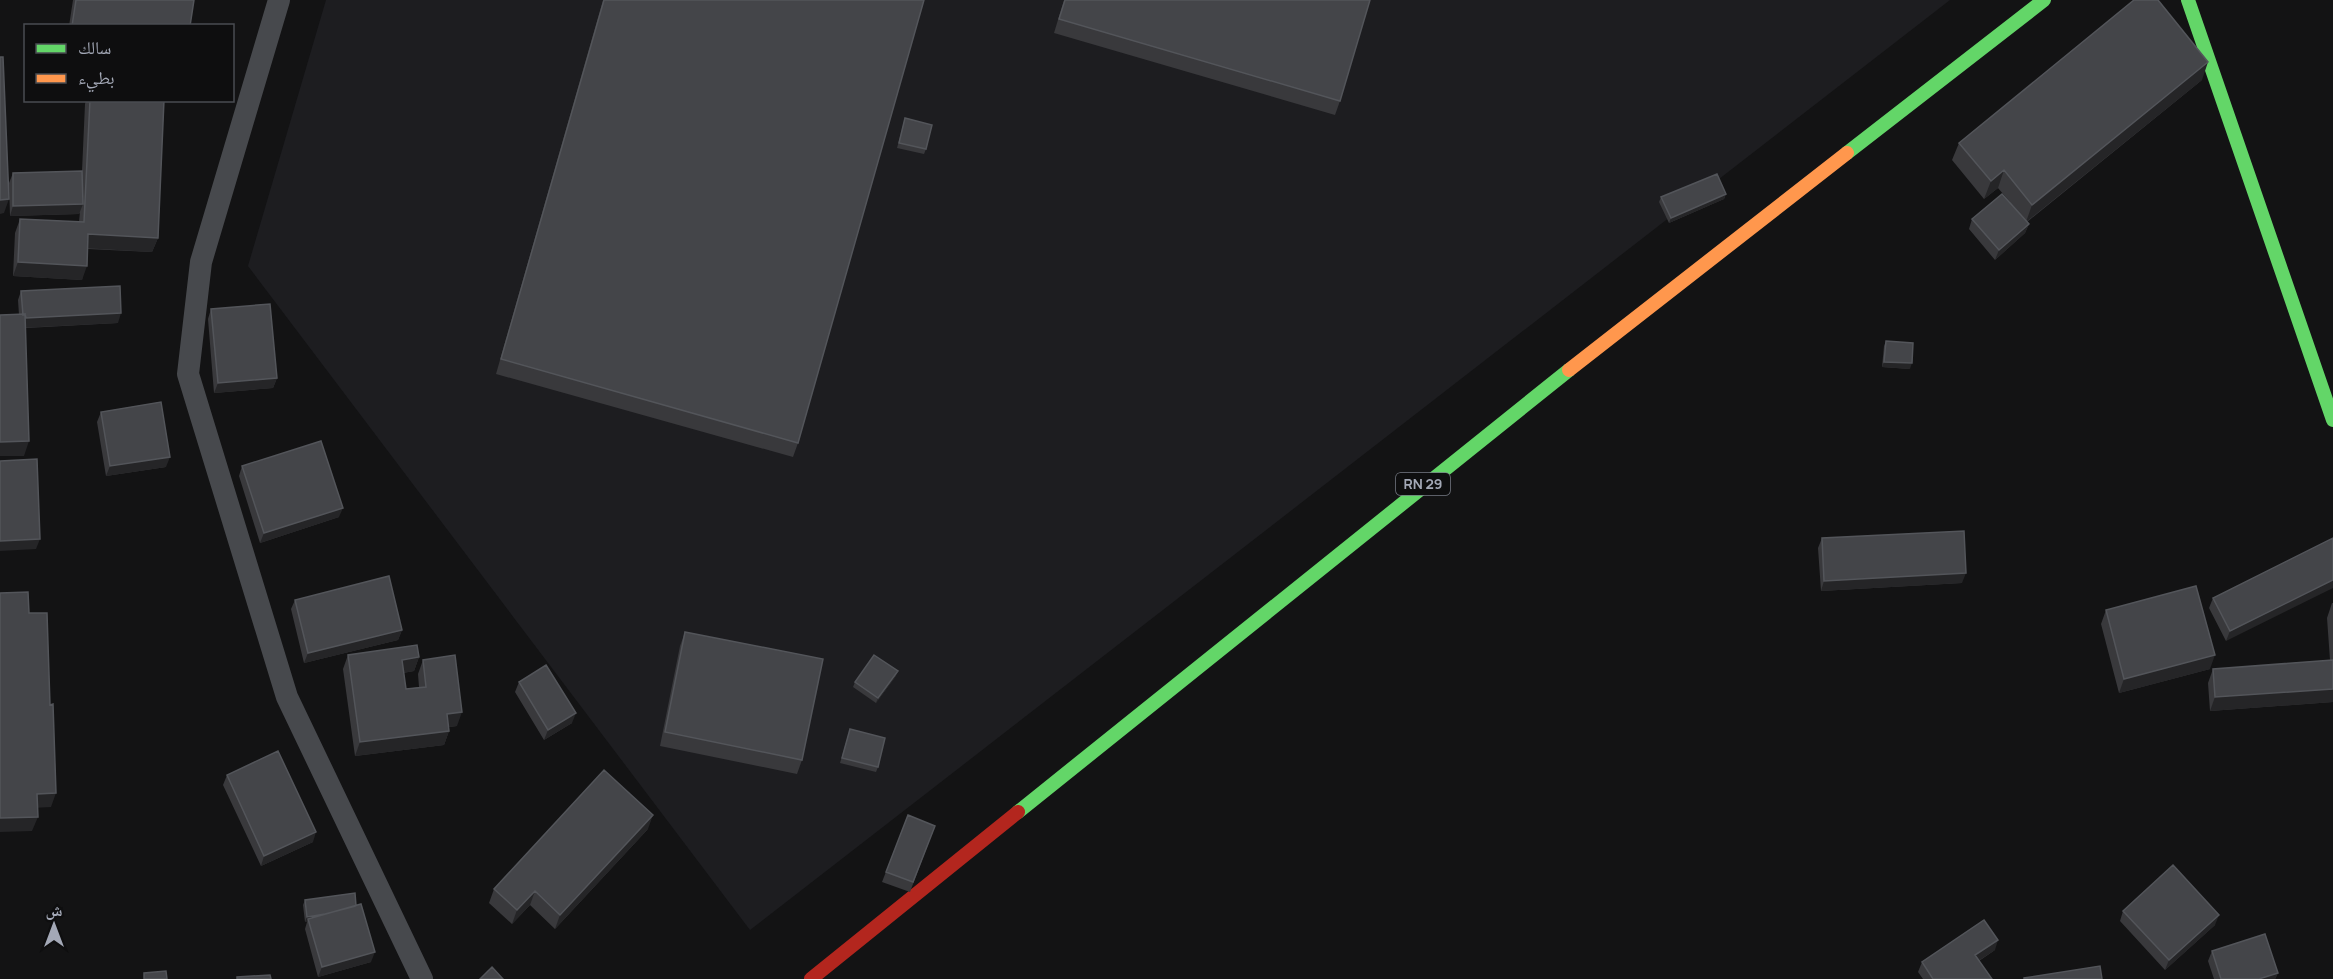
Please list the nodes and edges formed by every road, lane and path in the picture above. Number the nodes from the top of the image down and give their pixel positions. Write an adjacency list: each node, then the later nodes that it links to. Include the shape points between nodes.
1 (279, 0): 5 (lane, via 201,262 188,374 287,697)
2 (2044, 0): 6 (main road, RN 29, via 1485,435)
3 (2188, 0): 4 (main road)
4 (2333, 420)
5 (422, 979)
6 (811, 979)

